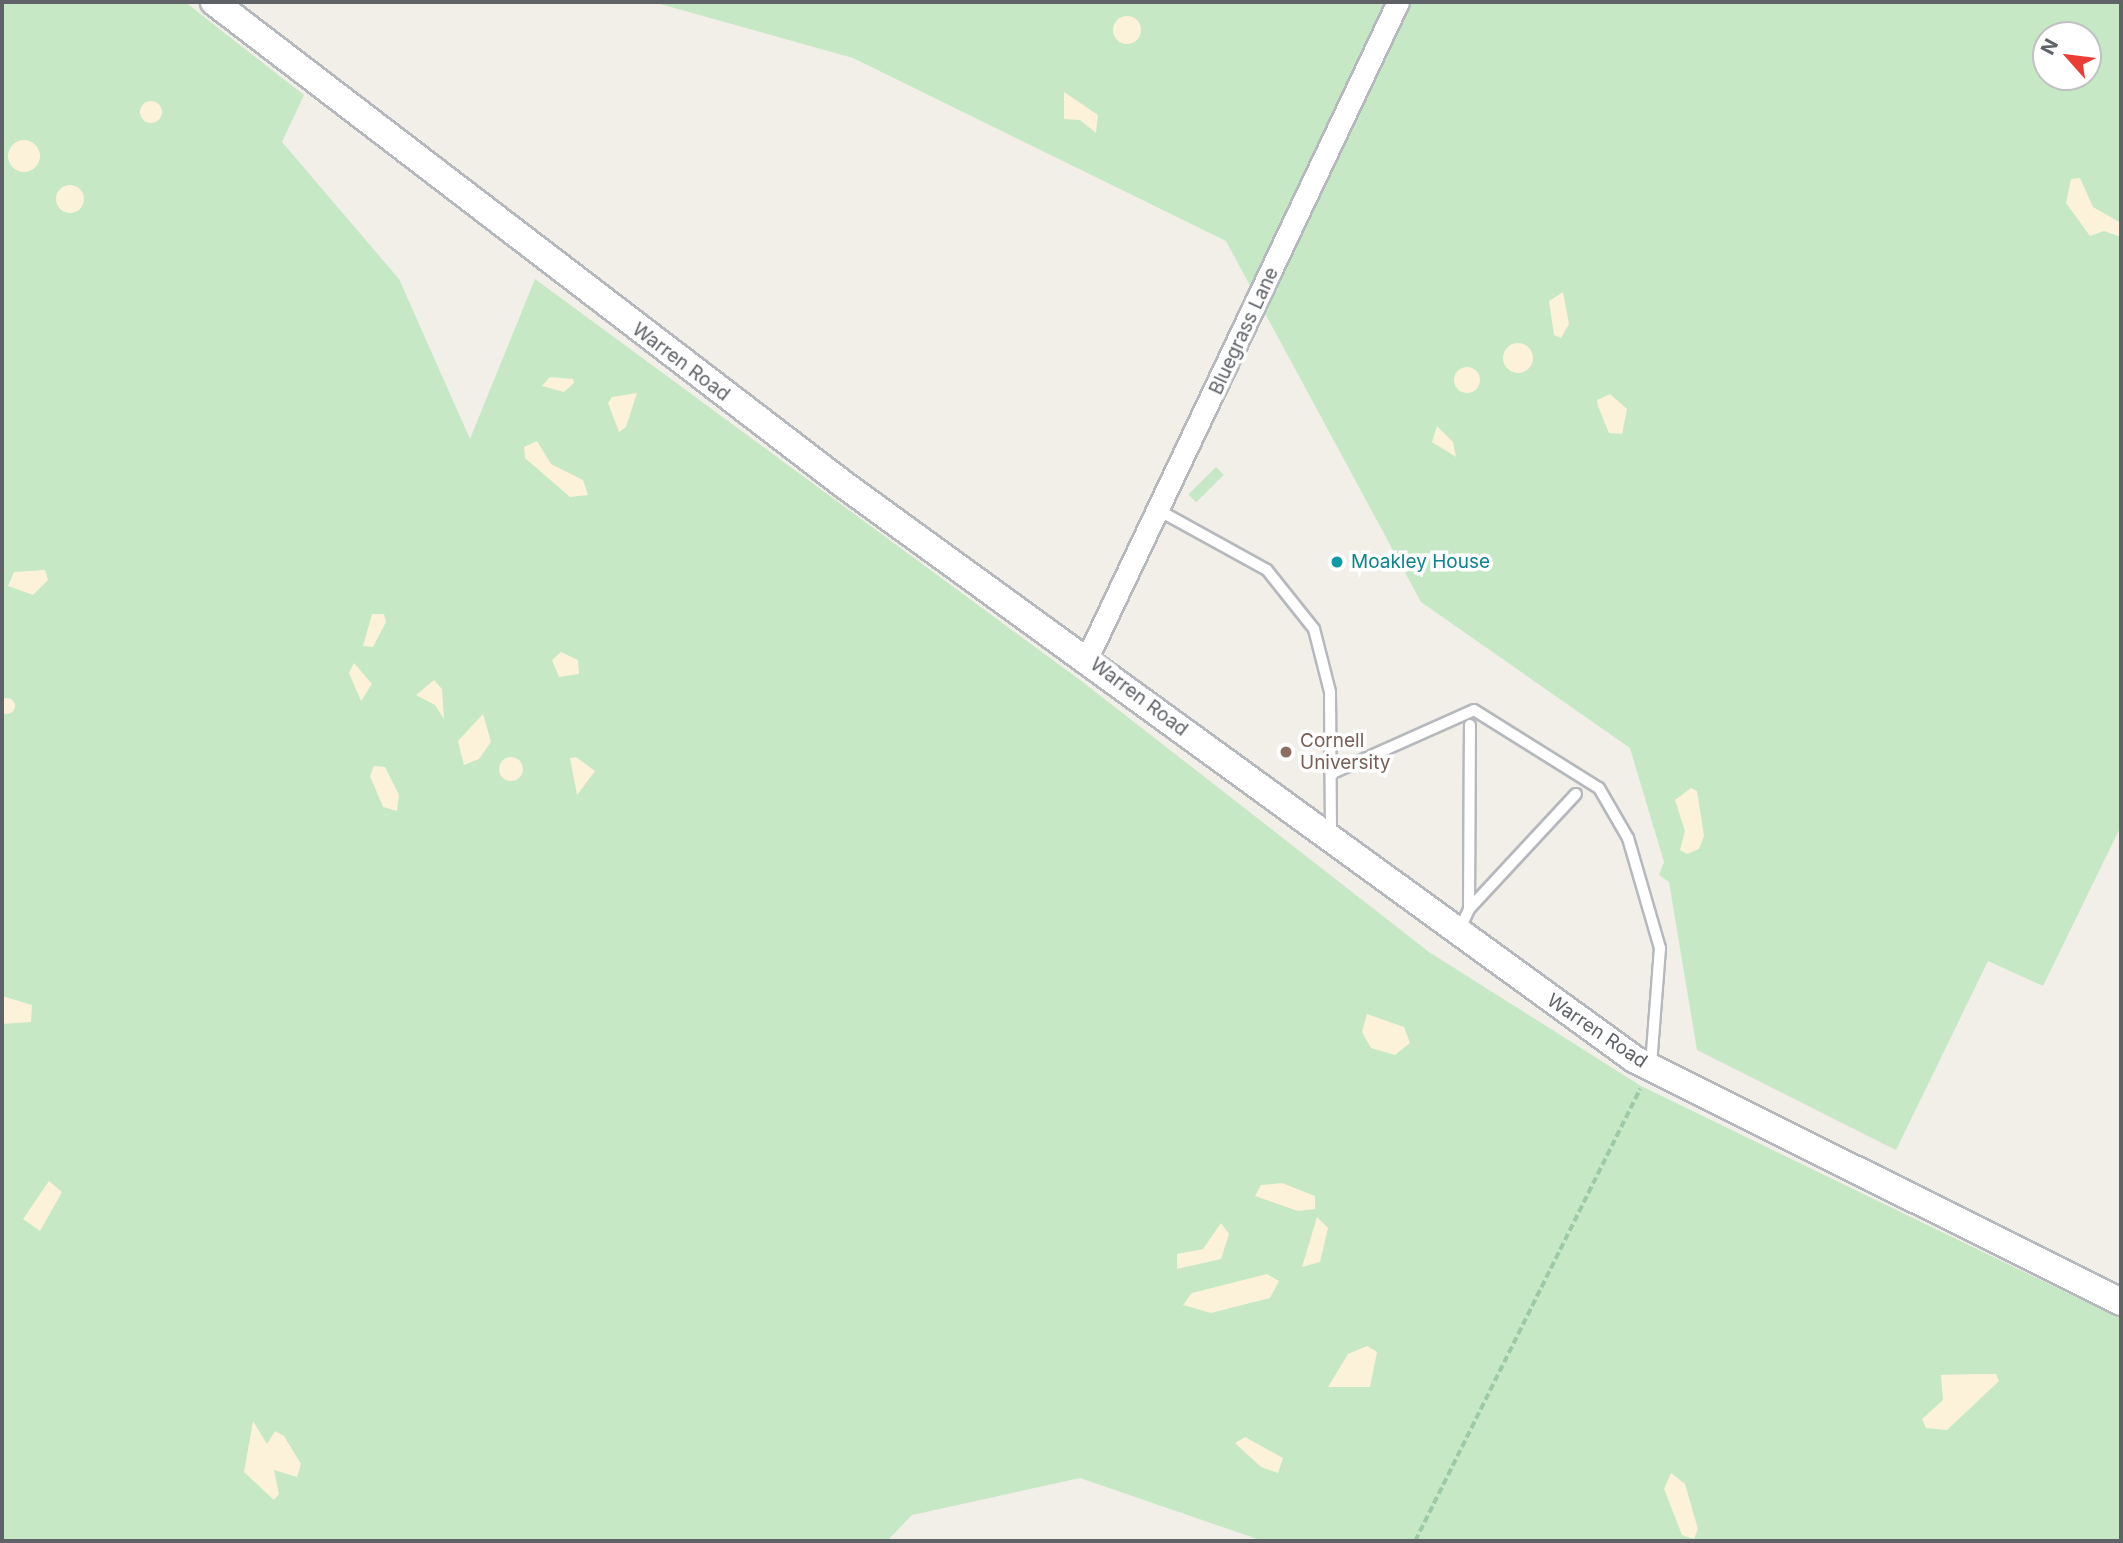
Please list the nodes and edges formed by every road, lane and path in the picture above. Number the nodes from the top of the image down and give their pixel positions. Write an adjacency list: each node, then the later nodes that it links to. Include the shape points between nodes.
1 (214, 2): 4 (street, Warren Road, via 842,484)
2 (1398, 2): 3 (street, Bluegrass Lane)
3 (1160, 511): 4 (street, Bluegrass Lane); 6 (lane, via 1237,550 1294,597 1314,629 1330,692)
4 (1087, 658): 8 (street, Warren Road)
5 (1471, 725): 9 (lane)
6 (1335, 772): 8 (lane); 11 (lane, via 1474,710 1599,788 1628,838 1660,948 1661,993)
7 (1576, 794): 9 (lane)
8 (1331, 840): 10 (street, Warren Road)
9 (1469, 909): 10 (lane)
10 (1458, 933): 11 (street, Warren Road)
11 (1651, 1067): 12 (street, Warren Road); 13 (path)
12 (2121, 1301)
13 (1415, 1541)

